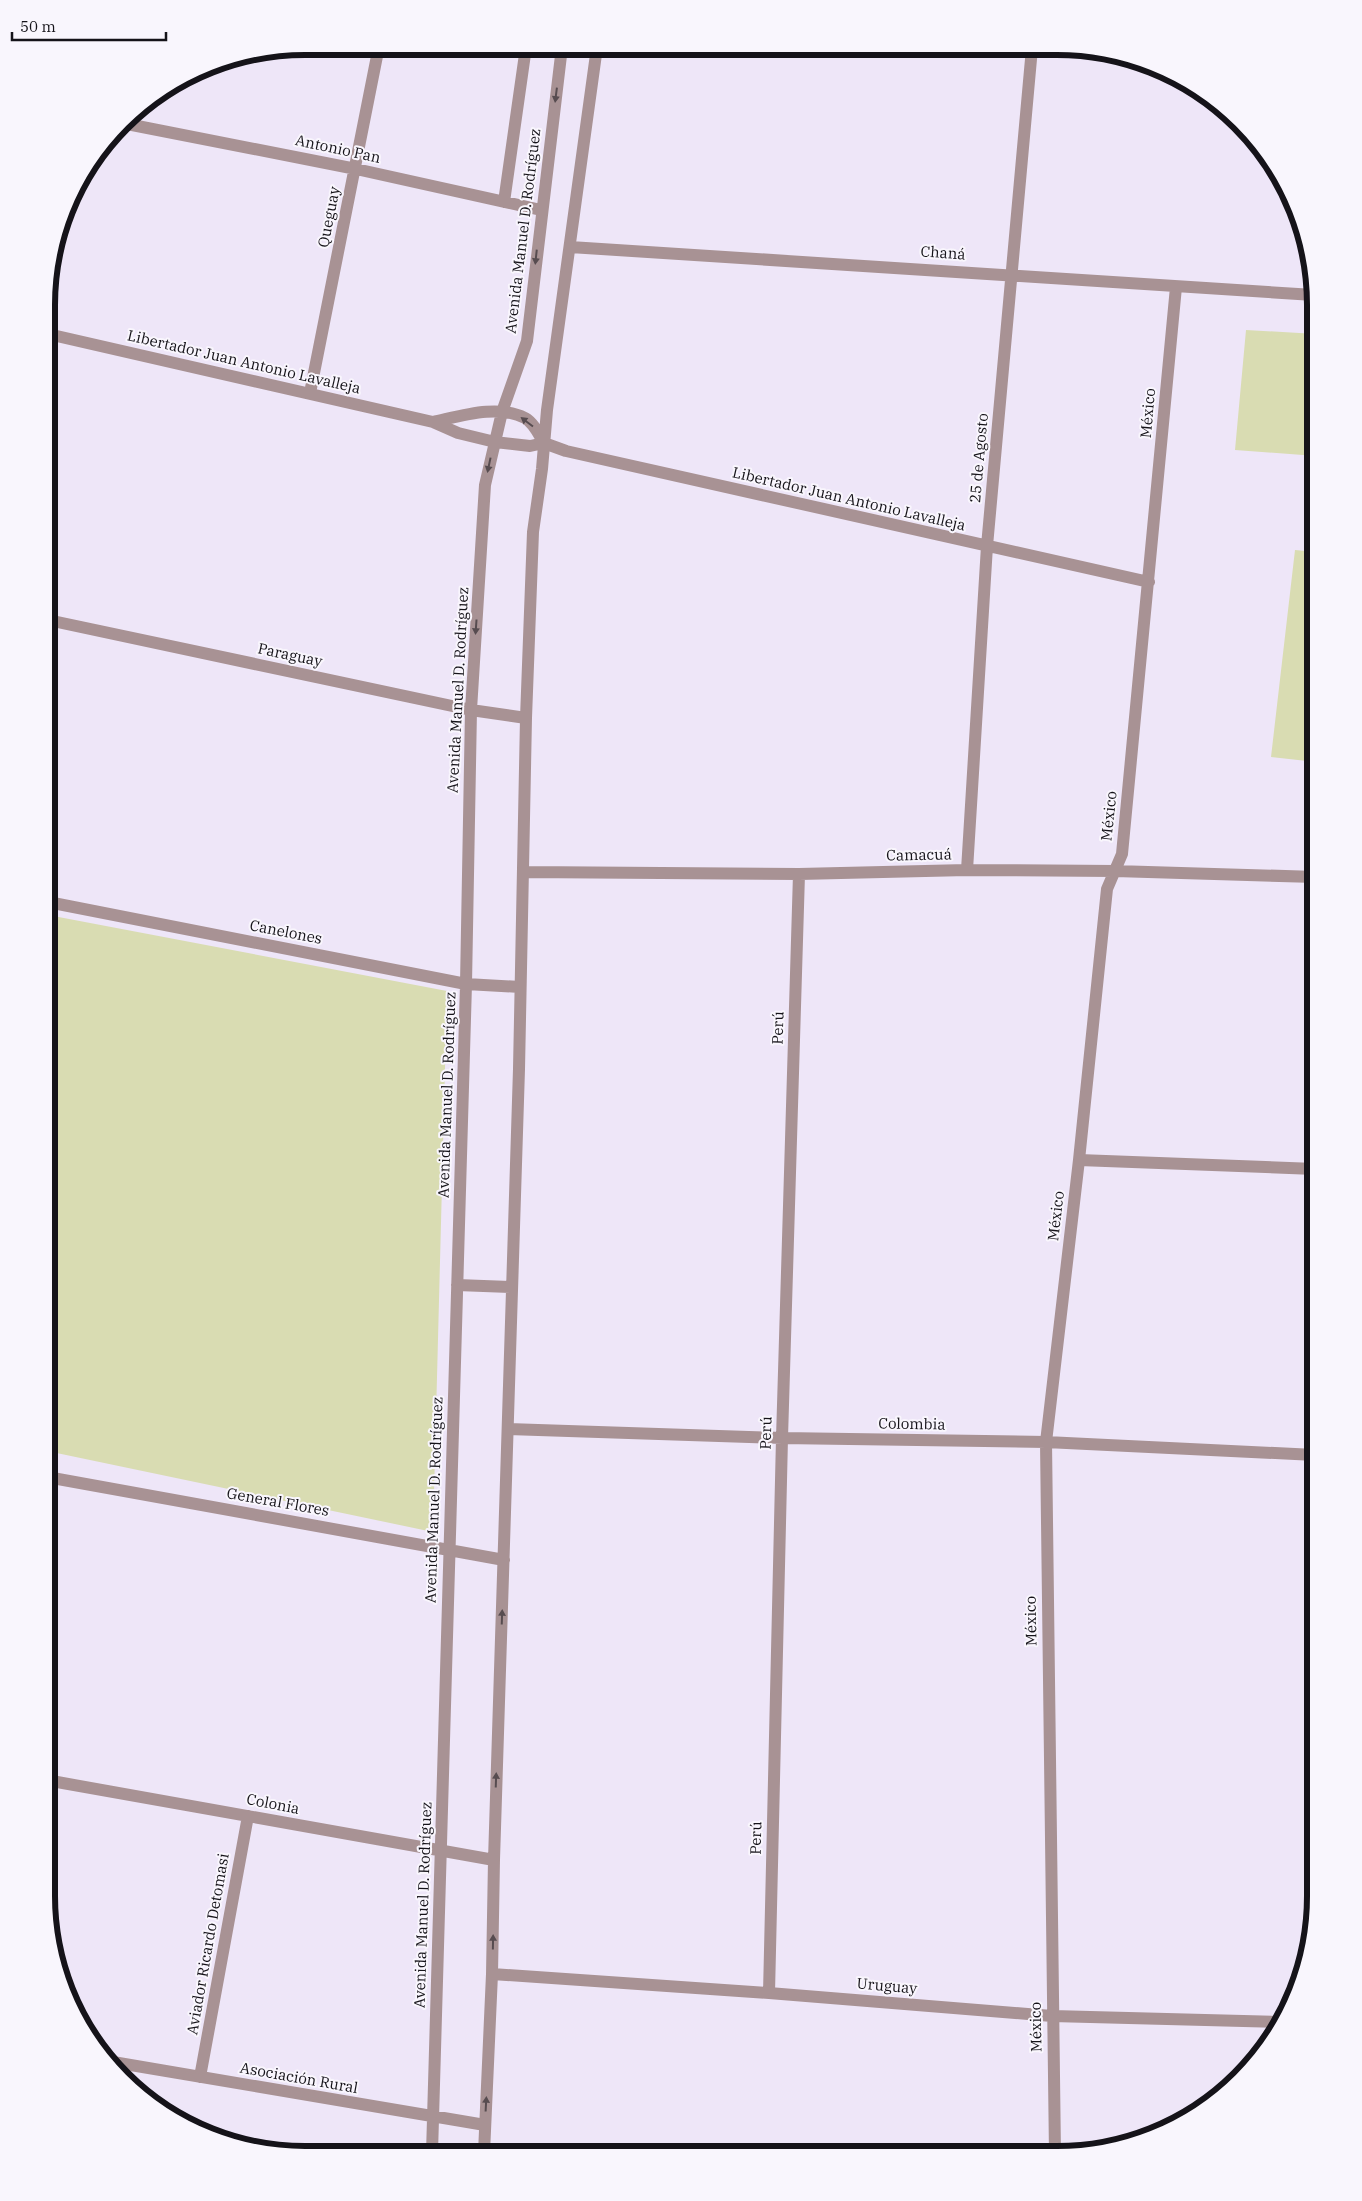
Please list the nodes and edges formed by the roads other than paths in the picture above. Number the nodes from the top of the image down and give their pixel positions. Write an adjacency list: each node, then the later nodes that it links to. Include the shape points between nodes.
1 (377, 55): 7 (street, Queguay)
2 (525, 55): 8 (street, Avenida Manuel D. Rodríguez)
3 (561, 55): 9 (street, Avenida Manuel D. Rodríguez, one-way to 9)
4 (596, 55): 10 (street)
5 (1031, 55): 11 (street, 25 de Agosto)
6 (131, 125): 7 (street, Antonio Pan)
7 (356, 169): 8 (street, Antonio Pan); 15 (street, Queguay)
8 (504, 202): 9 (street, Antonio Pan)
9 (542, 210): 16 (street, Avenida Manuel D. Rodríguez, one-way to 16, via 526,341)
10 (570, 247): 11 (street, Chaná); 19 (street)
11 (1013, 274): 12 (street, Chaná); 20 (street, 25 de Agosto)
12 (1176, 287): 13 (street, Chaná); 21 (street, México)
13 (1306, 295)
14 (55, 336): 15 (street, Libertador Juan Antonio Lavalleja)
15 (310, 393): 17 (street, Libertador Juan Antonio Lavalleja)
16 (502, 412): 17 (street, Libertador Juan Antonio Lavalleja, via 477,413); 18 (street, Avenida Manuel D. Rodríguez); 19 (street, Libertador Juan Antonio Lavalleja, one-way to 16, via 526,418)
17 (433, 422): 18 (street, Libertador Juan Antonio Lavalleja, via 458,433)
18 (495, 442): 19 (street, Libertador Juan Antonio Lavalleja, via 530,446); 23 (street, Avenida Manuel D. Rodríguez, one-way to 23, via 485,485)
19 (544, 443): 20 (street, Libertador Juan Antonio Lavalleja, via 566,452); 24 (street, via 533,532)
20 (987, 546): 21 (street, Libertador Juan Antonio Lavalleja); 25 (street, 25 de Agosto)
21 (1149, 582): 26 (street, México, via 1122,854)
22 (55, 621): 23 (street, Paraguay)
23 (471, 710): 24 (street, Paraguay); 31 (street, Avenida Manuel D. Rodríguez)
24 (526, 718): 27 (street)
25 (967, 870): 26 (street, Camacuá); 28 (street, Camacuá)
26 (1115, 870): 29 (street, Camacuá); 33 (street, México, via 1107,890)
27 (524, 872): 28 (street, Camacuá); 32 (street)
28 (799, 874): 38 (street, Perú)
29 (1307, 877)
30 (55, 903): 31 (street, Canelones)
31 (466, 984): 32 (street, Canelones); 35 (street, Avenida Manuel D. Rodríguez)
32 (520, 987): 36 (street)
33 (1079, 1160): 34 (street); 39 (street, México)
34 (1307, 1168)
35 (457, 1285): 36 (street); 42 (street, Avenida Manuel D. Rodríguez)
36 (512, 1287): 37 (street)
37 (508, 1429): 38 (street, Colombia); 43 (street)
38 (782, 1438): 39 (street, Colombia); 49 (street, Perú)
39 (1046, 1442): 40 (street, Colombia); 50 (street, México)
40 (1307, 1454)
41 (55, 1478): 42 (street, General Flores)
42 (449, 1550): 43 (street, General Flores); 46 (street, Avenida Manuel D. Rodríguez)
43 (504, 1560): 47 (street, one-way to 43)
44 (55, 1782): 45 (street, Colonia)
45 (248, 1816): 46 (street, Colonia); 53 (street, Aviador Ricardo Detomasi)
46 (441, 1852): 47 (street, Colonia); 54 (street, Avenida Manuel D. Rodríguez)
47 (494, 1860): 48 (street, one-way to 47)
48 (492, 1974): 49 (street, Uruguay); 55 (street, one-way to 48)
49 (769, 1993): 50 (street, Uruguay)
50 (1052, 2016): 51 (street, Uruguay); 58 (street, México)
51 (1273, 2022)
52 (119, 2063): 53 (street, Asociación Rural)
53 (200, 2077): 54 (street, Asociación Rural)
54 (433, 2117): 55 (street, Asociación Rural); 56 (street, Avenida Manuel D. Rodríguez)
55 (485, 2125): 57 (street)
56 (432, 2146)
57 (484, 2146)
58 (1055, 2146)

